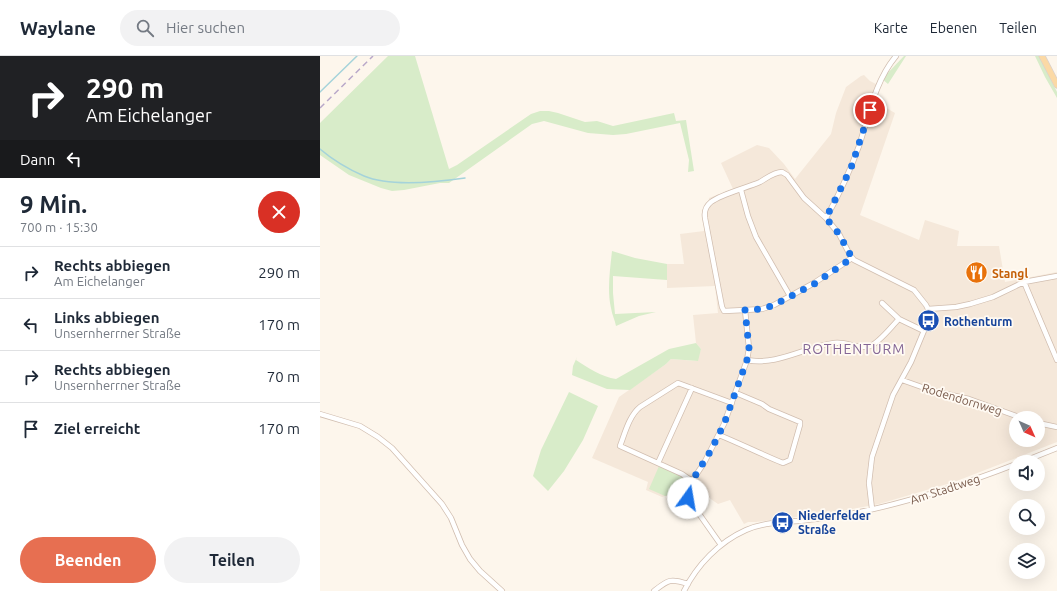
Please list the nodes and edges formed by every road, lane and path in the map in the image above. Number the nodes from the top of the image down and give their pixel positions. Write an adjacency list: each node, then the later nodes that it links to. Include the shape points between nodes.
1 (896, 56): 5 (street, via 881,79 851,168)
2 (1042, 56): 3 (main road)
3 (1057, 85)
4 (741, 190): 5 (street, via 777,172 782,172); 9 (street, via 756,237); 12 (street, via 709,203 705,218 722,307 727,312)
5 (826, 218): 6 (street, via 839,234)
6 (852, 258): 9 (street, via 814,284); 11 (street, via 914,290)
7 (1057, 276): 8 (street)
8 (1024, 282): 11 (street, via 982,301 956,307); 16 (street)
9 (790, 296): 12 (street, via 768,308)
10 (882, 303): 13 (street)
11 (928, 309): 14 (street, via 928,321)
12 (745, 310): 15 (street, via 749,348)
13 (898, 319): 14 (street); 15 (street, via 872,346 854,346 842,342 767,361)
14 (924, 331): 17 (street)
15 (747, 360): 19 (street)
16 (1057, 360)
17 (902, 380): 21 (street, Rodendornweg); 31 (street, via 893,395 872,459 869,483)
18 (692, 388): 20 (street); 28 (street); 28 (street, via 678,383 640,407 632,417 620,446)
19 (736, 393): 20 (street); 25 (street, via 800,422 790,460 783,463)
20 (732, 404): 25 (street)
21 (1009, 413)
22 (320, 414): 34 (street, via 360,426 392,448 442,504 470,559)
23 (1045, 424): 24 (street)
24 (1057, 427)
25 (719, 435): 30 (street)
26 (1057, 448): 27 (street)
27 (1040, 455)
28 (658, 463): 30 (street)
29 (1009, 467): 31 (street, Am Stadtweg, via 944,490)
30 (692, 480): 32 (street, via 688,491 690,501)
31 (872, 510): 32 (street, via 756,526 737,534)
32 (721, 545): 33 (street, via 699,567)
33 (688, 584): 35 (street, via 671,580); 36 (street)
34 (502, 591)
35 (654, 591)
36 (684, 591)

